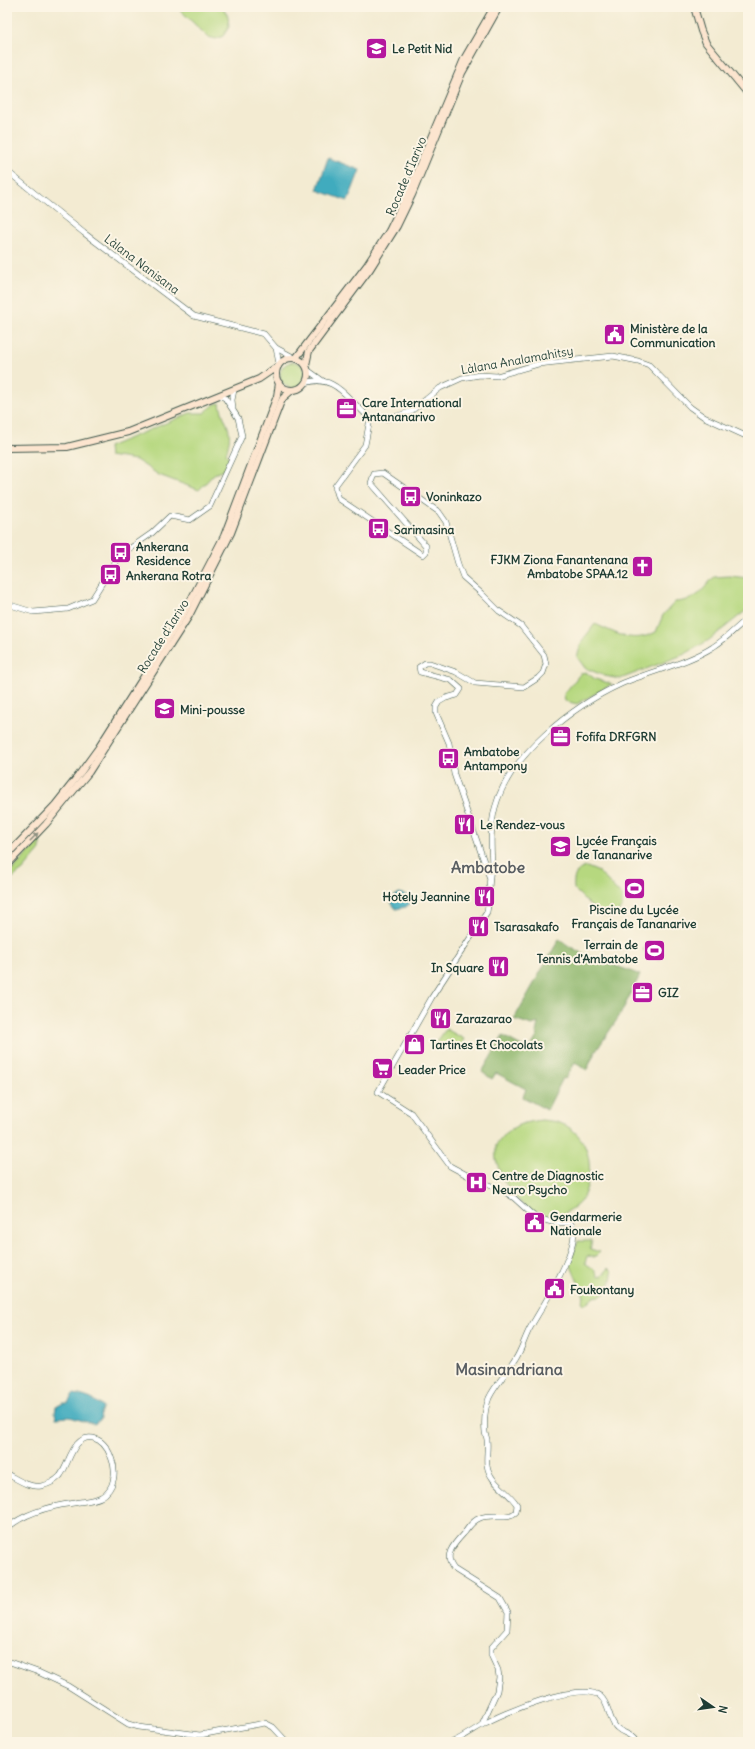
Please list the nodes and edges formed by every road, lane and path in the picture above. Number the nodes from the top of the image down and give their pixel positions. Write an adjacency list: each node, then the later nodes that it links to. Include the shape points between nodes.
1 (494, 7): 7 (main road, Rocade d'Iarivo, via 464,59 408,192 388,231 367,265)
2 (499, 7): 9 (main road, Rocade d'Iarivo, via 462,74 397,226 370,269 309,351)
3 (694, 7): 4 (main road, via 706,43)
4 (748, 94)
5 (7, 171): 6 (street, Làlana Nanisana, via 194,316 264,334)
6 (276, 348): 7 (street, Làlana Nanisana); 8 (street)
7 (294, 358): 8 (main road, via 285,359); 9 (main road)
8 (278, 365): 11 (main road); 13 (main road)
9 (306, 365): 10 (main road)
10 (309, 371): 12 (street); 14 (main road)
11 (262, 378): 13 (main road, via 268,377); 15 (main road)
12 (324, 381): 14 (street); 19 (street, via 339,387)
13 (278, 382): 16 (main road); 24 (main road, Rocade d'Iarivo, via 277,396 237,504 211,563 183,615 100,747 55,805)
14 (306, 383): 16 (main road, via 300,389)
15 (234, 390): 17 (main road); 18 (street)
16 (291, 391): 26 (main road, Rocade d'Iarivo, one-way to 16, via 46,824 89,772 189,616 205,589 231,533 280,404)
17 (221, 396): 18 (street); 21 (main road, via 128,432 98,440 67,447)
18 (234, 411): 22 (street, via 242,436 210,506 190,520 170,516 152,533 119,556 92,599 68,609 33,612)
19 (370, 420): 20 (street, Làlana Analamahitsy, via 391,418 410,412 440,388 462,378 497,376 538,364 612,356 638,360 649,365 690,407 704,417); 25 (street, via 365,445 335,486 339,499 422,555 426,552 426,546 371,483 371,478 374,474 383,473 439,512 446,522 463,577 499,611 521,626 544,655 546,664 543,673 524,687 475,683 430,662 419,667 420,672 451,680 461,689 457,695 439,702 436,713 449,743 454,774)
20 (748, 437)
21 (7, 448)
22 (7, 604)
23 (748, 618): 25 (street, via 712,648 597,696 573,712 535,744 515,768 495,807 492,855)
24 (7, 855)
25 (487, 864): 30 (street, via 490,896 486,912 432,997 378,1092 411,1113 450,1166 502,1190 536,1218 570,1223 574,1231 562,1271 486,1409 485,1434 489,1473 500,1488 514,1500 516,1512 510,1516 478,1519 452,1547 449,1554 454,1569 500,1598 508,1612 507,1630 491,1648 499,1678 497,1691)
26 (7, 865)
27 (7, 1474): 28 (street, via 33,1486 52,1482 60,1476 78,1444 83,1439 91,1437 99,1440 107,1448 114,1468 113,1484 99,1498 40,1511)
28 (7, 1528)
29 (7, 1661): 31 (street, via 68,1686 128,1724 204,1735 266,1723)
30 (482, 1724): 32 (street); 33 (street, via 528,1705 583,1691 599,1695 617,1728 630,1735)
31 (287, 1742)
32 (453, 1742)
33 (636, 1742)

